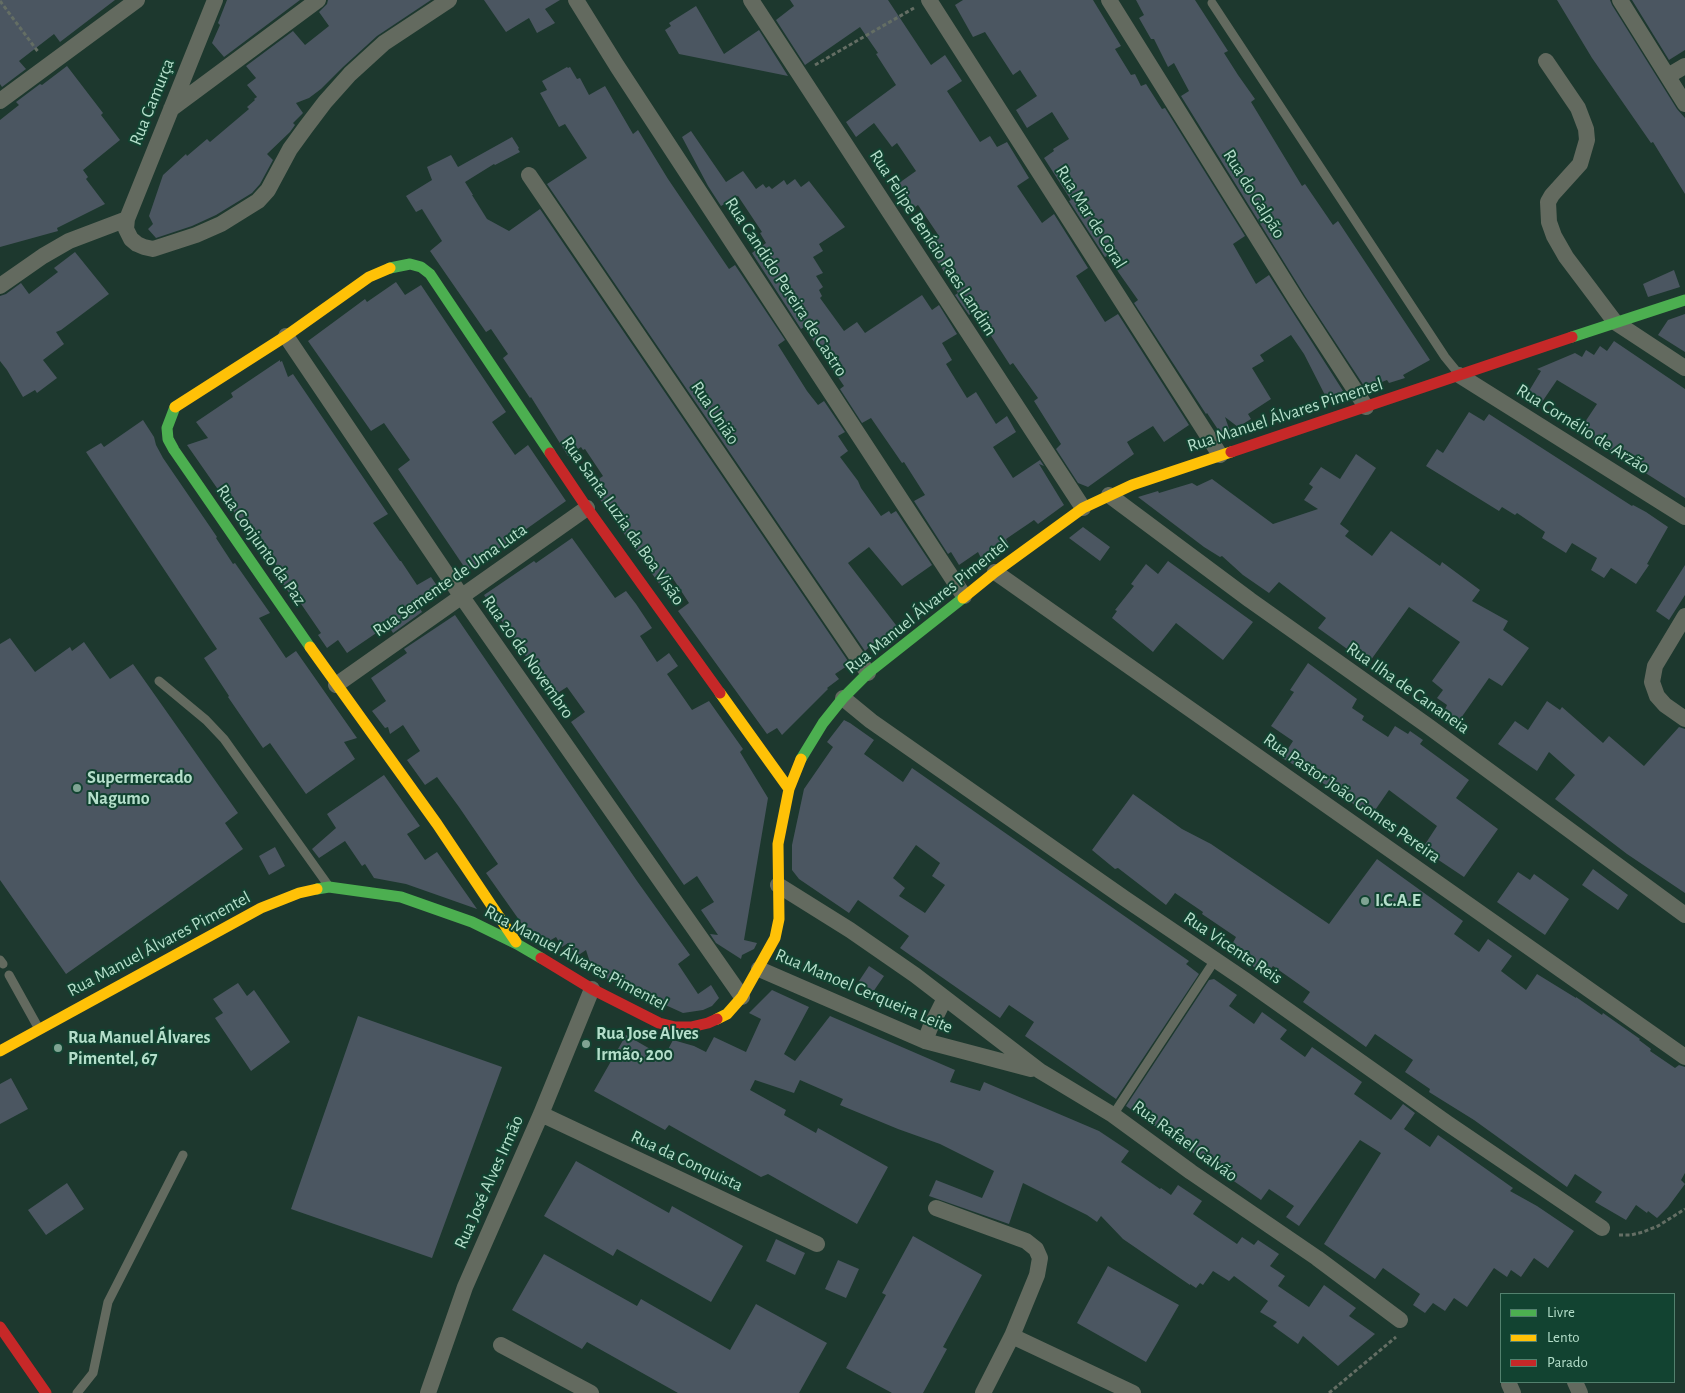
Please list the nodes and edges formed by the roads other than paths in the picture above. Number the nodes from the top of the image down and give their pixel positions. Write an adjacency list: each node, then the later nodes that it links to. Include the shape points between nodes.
1 (137, 0): 14 (street)
2 (215, 0): 16 (street, Rua Camurça)
3 (318, 0): 16 (street)
4 (449, 0): 18 (street, via 384,42 350,74 290,149 268,190 258,201 221,224 153,249 136,244)
5 (576, 0): 33 (street, Rua Candido Pereira de Castro)
6 (751, 0): 30 (street, Rua Felipe Benício Paes Landim)
7 (1110, 0): 26 (street, Rua do Galpão)
8 (1620, 0): 13 (street)
9 (924, 2): 27 (street, Rua Mar de Coral)
10 (1212, 3): 25 (lane)
11 (1546, 61): 22 (street, via 1578,108 1587,140 1580,164 1548,202 1549,222 1566,257)
12 (1685, 66): 13 (street)
13 (1668, 76): 15 (street)
14 (0, 102)
15 (1685, 104)
16 (170, 110): 18 (street, Rua Camurça)
17 (529, 175): 36 (street, Rua União)
18 (126, 224): 20 (street, via 69,241)
19 (430, 274): 23 (street, Rua Conjunto da Paz, via 421,266 394,266 369,277); 29 (street, Rua Santa Luzia da Boa Visão)
20 (0, 286)
21 (1685, 300): 22 (street, Rua Manuel Álvares Pimentel)
22 (1615, 322): 24 (street); 25 (street, Rua Manuel Álvares Pimentel)
23 (286, 336): 34 (street, Rua 20 de Novembro); 38 (street, Rua Conjunto da Paz, via 174,407 167,428 168,439)
24 (1685, 368)
25 (1459, 374): 26 (street, Rua Manuel Álvares Pimentel); 31 (street, Rua Cornélio de Arzão)
26 (1366, 407): 27 (street, Rua Manuel Álvares Pimentel)
27 (1220, 455): 28 (street, Rua Manuel Álvares Pimentel)
28 (1109, 494): 30 (street, Rua Manuel Álvares Pimentel); 44 (street, Rua Ilha de Cananeia)
29 (587, 508): 34 (street, Rua Semente de Uma Luta); 41 (street, Rua Santa Luzia da Boa Visão)
30 (1083, 508): 32 (street, Rua Manuel Álvares Pimentel)
31 (1685, 517)
32 (995, 572): 33 (street, Rua Manuel Álvares Pimentel); 55 (street, Rua Pastor João Gomes Pereira)
33 (964, 596): 36 (street, Rua Manuel Álvares Pimentel)
34 (462, 597): 38 (street, Rua Semente de Uma Luta); 50 (street, Rua 20 de Novembro)
35 (1685, 616): 40 (street, via 1655,666 1652,682 1661,701)
36 (868, 673): 39 (street, Rua Manuel Álvares Pimentel)
37 (158, 681): 43 (lane, via 224,739)
38 (336, 685): 45 (street, Rua Conjunto da Paz, via 437,824)
39 (843, 698): 41 (street, Rua Manuel Álvares Pimentel, via 802,755); 46 (street, Rua Vicente Reis)
40 (1685, 719)
41 (789, 788): 42 (street, Rua Manuel Álvares Pimentel, via 778,844)
42 (778, 885): 47 (street, Rua Manuel Álvares Pimentel, via 779,919 775,938); 51 (street, Rua Rafael Galvão, via 850,930)
43 (329, 887): 45 (street, Rua Manuel Álvares Pimentel, via 401,897 472,922); 52 (street, Rua Manuel Álvares Pimentel, via 299,893 262,908)
44 (1685, 915)
45 (517, 944): 49 (street, Rua Manuel Álvares Pimentel)
46 (1216, 960): 58 (lane); 61 (street, Rua Vicente Reis)
47 (759, 969): 50 (street, Rua Manuel Álvares Pimentel); 53 (street, Rua Manoel Cerqueira Leite)
48 (9, 975): 52 (lane)
49 (592, 989): 50 (street, Rua Manuel Álvares Pimentel, via 659,1023 675,1027 708,1023 728,1014); 57 (street, Rua José Alves Irmão)
50 (742, 997)
51 (945, 998): 53 (street); 56 (street, Rua Rafael Galvão)
52 (39, 1029): 54 (street, Rua Manuel Álvares Pimentel)
53 (925, 1041): 56 (street, Rua Manoel Cerqueira Leite)
54 (0, 1051)
55 (1685, 1057)
56 (1040, 1071): 58 (street, Rua Rafael Galvão)
57 (541, 1114): 62 (street, Rua da Conquista); 69 (street, Rua José Alves Irmão, via 465,1287)
58 (1113, 1114): 63 (street, Rua Rafael Galvão)
59 (183, 1155): 68 (lane, via 108,1302 93,1373)
60 (936, 1208): 65 (street, via 1026,1241 1036,1249 1040,1258 1037,1275)
61 (1602, 1228)
62 (817, 1244)
63 (1400, 1320)
64 (0, 1326): 67 (street)
65 (1012, 1336): 71 (street); 72 (street)
66 (501, 1345): 70 (street)
67 (46, 1393)
68 (77, 1393)
69 (428, 1393)
70 (591, 1393)
71 (983, 1393)
72 (1134, 1393)

